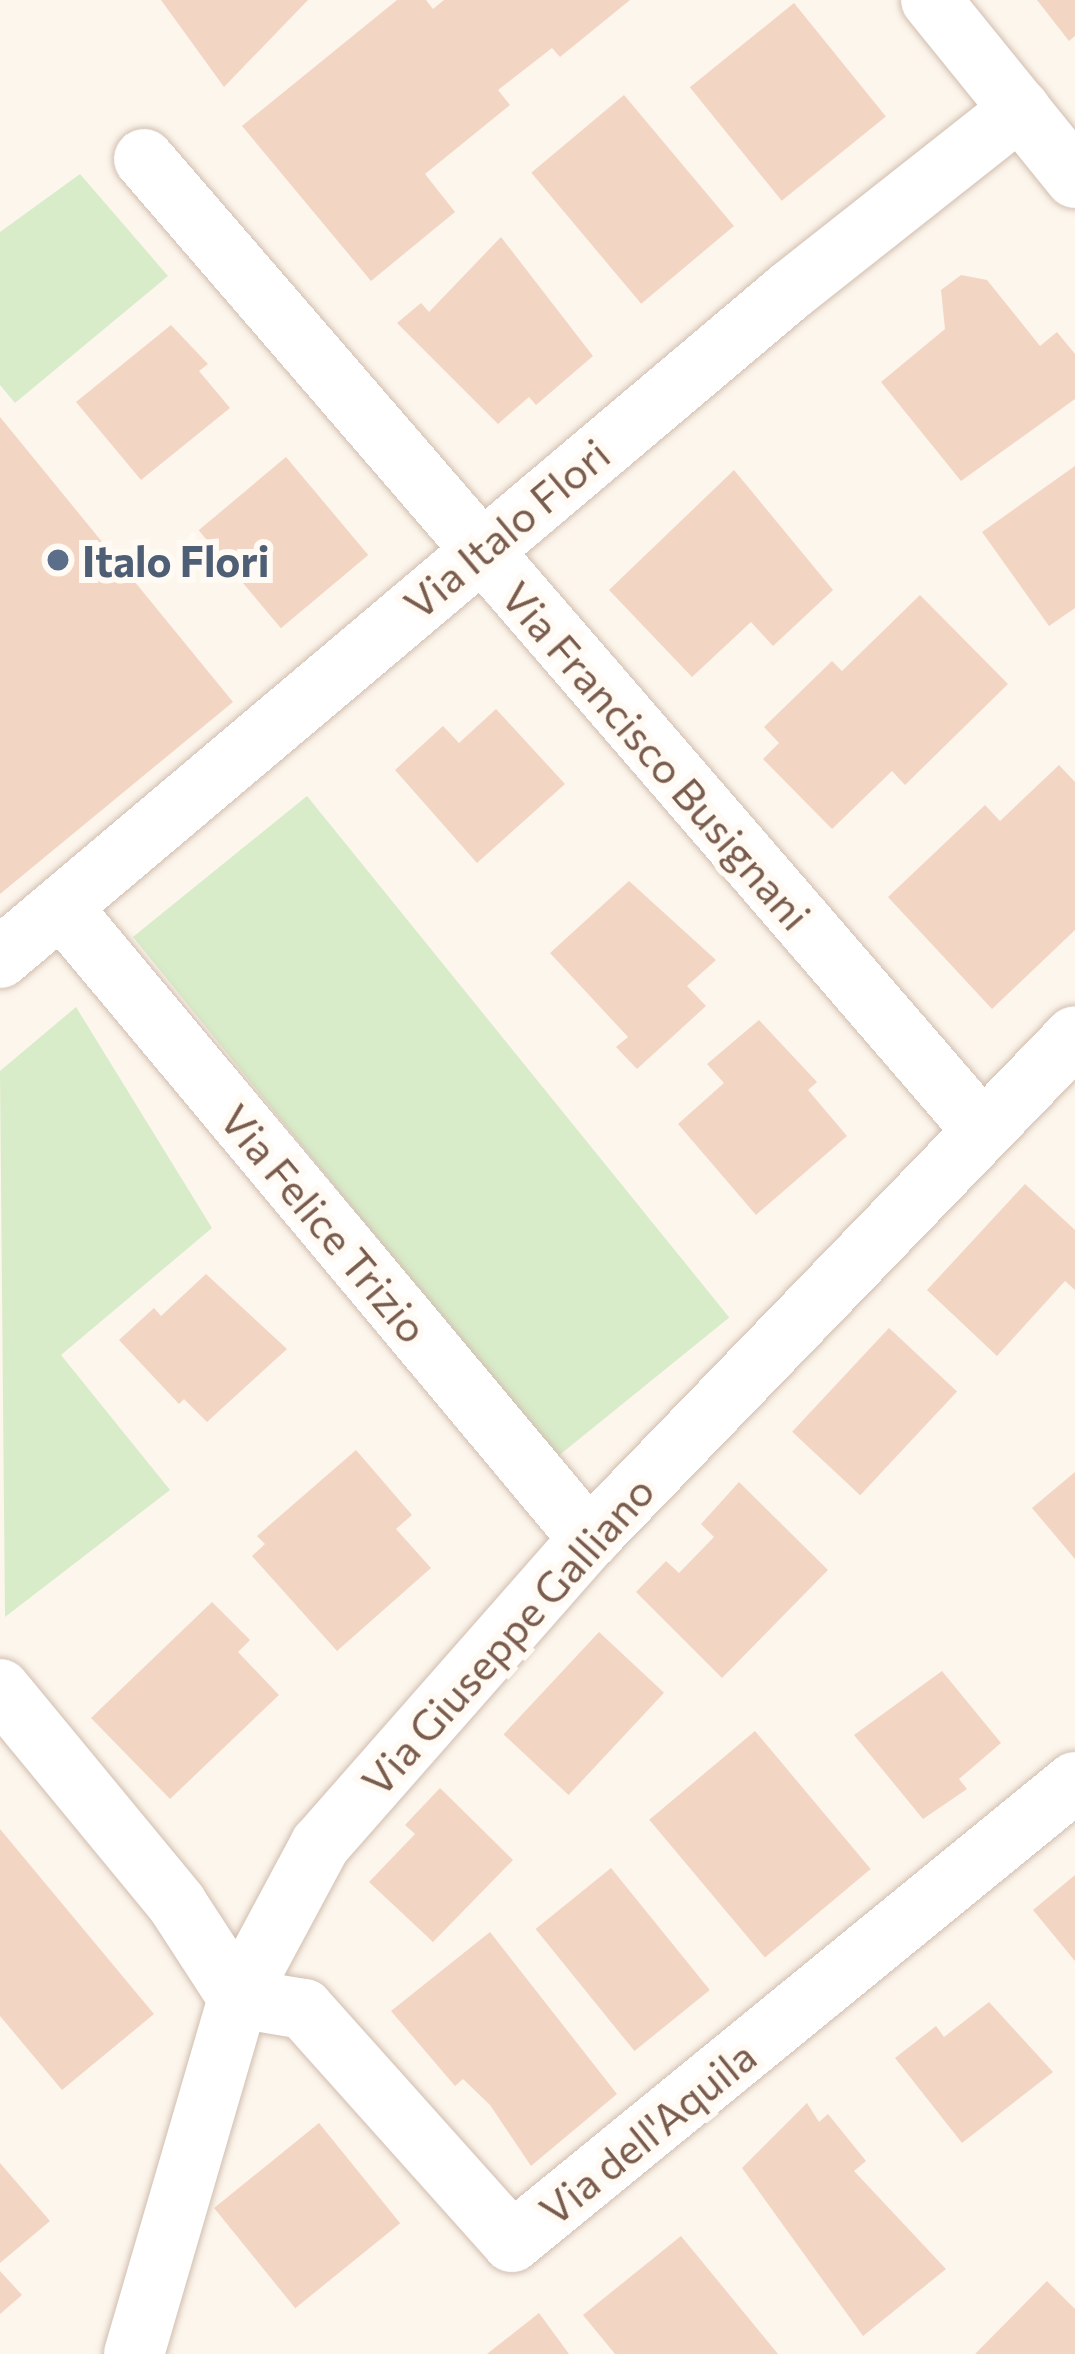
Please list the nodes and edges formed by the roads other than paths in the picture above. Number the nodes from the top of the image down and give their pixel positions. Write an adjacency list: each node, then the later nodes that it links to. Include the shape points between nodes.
1 (931, 0): 2 (street)
2 (1020, 109): 4 (street); 5 (street, Via Italo Flori)
3 (144, 159): 5 (street, Via Francisco Busignani)
4 (1075, 178)
5 (479, 550): 6 (street, Via Italo Flori); 9 (street, Via Francisco Busignani)
6 (61, 907): 7 (street, Via Italo Flori); 10 (street, Via Felice Trizio)
7 (0, 958)
8 (1075, 1036): 9 (street, Via Giuseppe Galliano)
9 (983, 1131): 10 (street, Via Giuseppe Galliano)
10 (589, 1539): 13 (street, Via Giuseppe Galliano, via 320,1844)
11 (0, 1689): 13 (street, via 177,1904)
12 (1075, 1782): 13 (street, Via dell'Aquila, via 512,2242 304,2009)
13 (238, 1998): 14 (street, Via Giuseppe Galliano)
14 (134, 2354)

